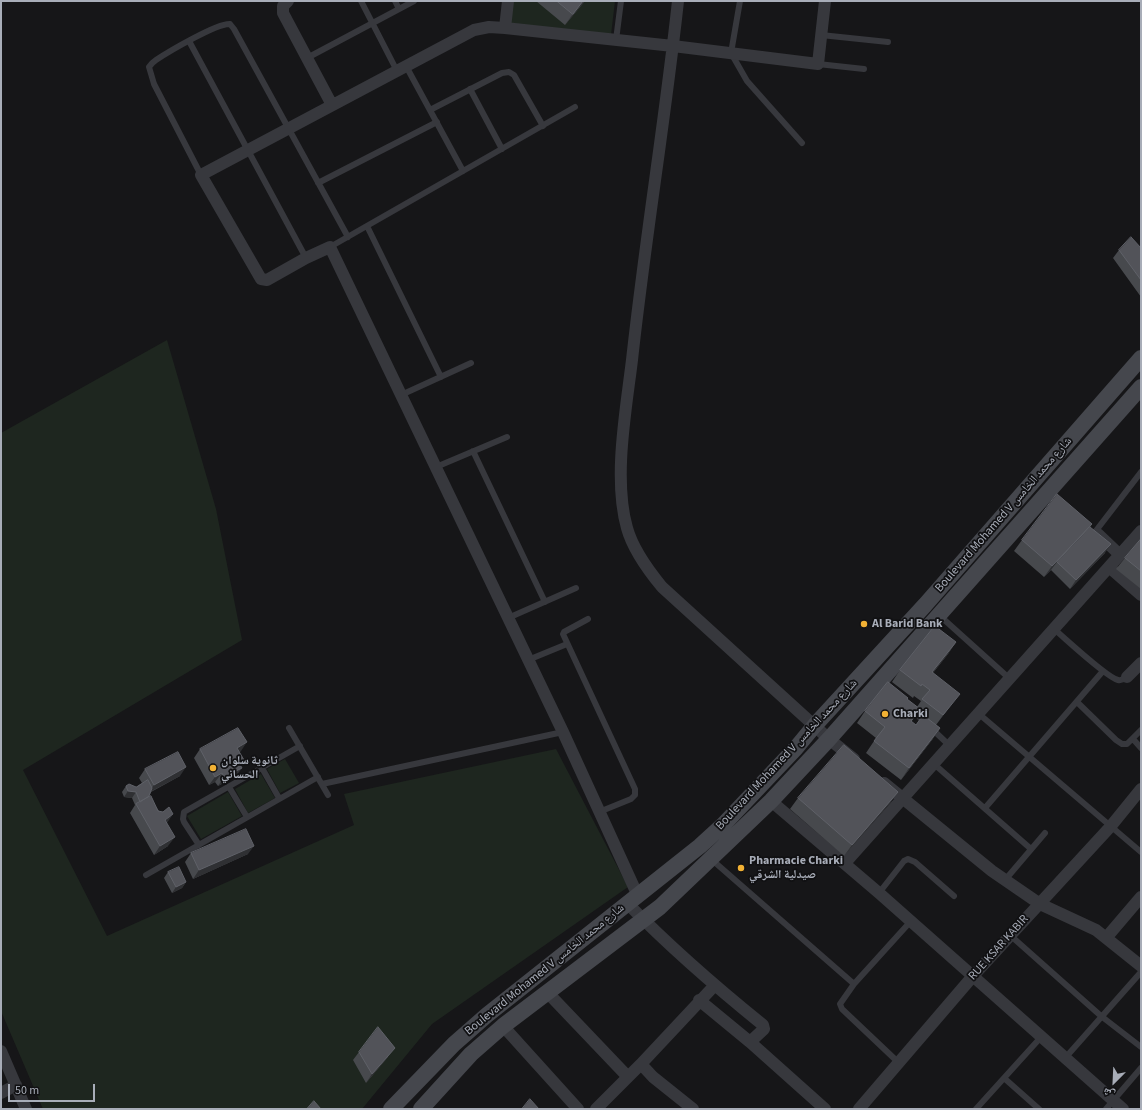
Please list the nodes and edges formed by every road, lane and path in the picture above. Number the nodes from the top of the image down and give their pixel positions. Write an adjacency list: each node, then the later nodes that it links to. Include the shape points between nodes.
1 (288, 1): 19 (street, via 283,6 283,13)
2 (361, 1): 11 (lane)
3 (395, 1): 10 (lane)
4 (414, 1): 10 (lane)
5 (508, 1): 12 (street)
6 (621, 1): 14 (lane)
7 (678, 1): 17 (street)
8 (740, 1): 18 (lane)
9 (825, 1): 13 (street)
10 (399, 9): 11 (lane)
11 (372, 24): 19 (lane); 21 (lane)
12 (505, 28): 14 (street); 21 (street, via 489,27 474,30)
13 (821, 35): 16 (lane); 20 (street)
14 (616, 40): 17 (street)
15 (189, 41): 29 (lane, via 222,24 230,24); 32 (lane); 34 (lane, via 154,61 149,67 154,84)
16 (888, 42)
17 (673, 46): 18 (street); 71 (street, via 623,440 621,485 627,528 642,559 662,587)
18 (731, 53): 20 (street); 30 (lane, via 747,81)
19 (307, 58): 24 (street)
20 (818, 64): 22 (lane)
21 (402, 68): 24 (street); 26 (lane)
22 (864, 69)
23 (470, 89): 26 (lane); 28 (lane, via 502,73 512,73); 31 (lane)
24 (332, 105): 29 (street)
25 (575, 107): 28 (lane)
26 (430, 110): 27 (lane)
27 (437, 122): 33 (lane); 35 (lane)
28 (543, 126): 31 (lane)
29 (289, 128): 32 (street); 35 (lane)
30 (802, 143)
31 (502, 149): 33 (lane)
32 (248, 150): 34 (street); 39 (lane)
33 (463, 171): 36 (lane)
34 (201, 175): 39 (street, via 261,279 266,280)
35 (318, 183): 37 (lane)
36 (367, 226): 37 (lane); 43 (lane)
37 (348, 237): 38 (lane)
38 (330, 247): 39 (street); 45 (street)
39 (306, 258)
40 (1141, 358): 42 (street, Boulevard Mohamed V شارع محمد الخامس)
41 (471, 363): 43 (lane)
42 (1127, 375): 44 (street); 71 (street, Boulevard Mohamed V شارع محمد الخامس)
43 (441, 377): 45 (lane)
44 (1141, 387): 58 (street, Boulevard Mohamed V شارع محمد الخامس, via 1052,493)
45 (401, 395): 48 (street)
46 (507, 437): 47 (lane)
47 (473, 451): 48 (lane); 57 (lane)
48 (436, 467): 59 (street)
49 (1141, 472): 51 (lane)
50 (1084, 522): 51 (street)
51 (1095, 532): 53 (street)
52 (1141, 532): 53 (street)
53 (1120, 555): 54 (street)
54 (1109, 567): 56 (street); 61 (street)
55 (576, 588): 57 (lane)
56 (1141, 595)
57 (545, 602): 59 (lane)
58 (940, 615): 67 (lane); 75 (street, Boulevard Mohamed V شارع محمد الخامس, via 883,683)
59 (508, 618): 63 (street)
60 (588, 619): 62 (lane, via 564,632)
61 (1054, 629): 65 (lane); 67 (street)
62 (567, 644): 63 (lane); 92 (lane, via 635,789 635,795 631,799)
63 (528, 660): 74 (street)
64 (1141, 663): 66 (street)
65 (1103, 671): 66 (lane, via 1117,680); 69 (lane)
66 (1127, 677)
67 (1010, 679): 70 (street)
68 (904, 702): 78 (lane)
69 (1077, 702): 76 (lane, via 1119,742 1124,744); 80 (lane)
70 (979, 714): 78 (street); 80 (lane)
71 (815, 725): 75 (street); 106 (street, Boulevard Mohamed V شارع محمد الخامس, via 723,825)
72 (289, 728): 77 (lane)
73 (1141, 730): 76 (lane)
74 (562, 732): 84 (lane); 92 (street)
75 (829, 739): 89 (street); 90 (street, Boulevard Mohamed V شارع محمد الخامس)
76 (1133, 739): 79 (lane)
77 (300, 746): 82 (lane); 83 (lane)
78 (950, 746): 81 (street)
79 (1141, 748)
80 (1030, 758): 91 (lane); 94 (lane)
81 (934, 764): 89 (street); 91 (lane)
82 (262, 768): 85 (lane); 88 (lane)
83 (318, 777): 84 (lane); 88 (lane)
84 (322, 784): 87 (lane)
85 (229, 786): 93 (lane); 96 (lane, via 184,812 184,822)
86 (1141, 789): 94 (street, RUE KSAR KABIR)
87 (328, 795)
88 (280, 798): 93 (lane)
89 (904, 798): 100 (street); 102 (street)
90 (771, 801): 99 (street, Boulevard Mohamed V شارع محمد الخامس); 100 (street)
91 (985, 808): 97 (lane)
92 (599, 812): 106 (street)
93 (247, 817): 96 (lane)
94 (1111, 826): 98 (lane); 107 (street, RUE KSAR KABIR)
95 (1045, 833): 97 (lane)
96 (199, 845): 101 (lane)
97 (1031, 849): 102 (lane)
98 (1141, 852)
99 (711, 859): 108 (street, Boulevard Mohamed V شارع محمد الخامس, via 660,907); 116 (lane)
100 (846, 864): 103 (street)
101 (146, 875)
102 (1005, 880): 107 (street)
103 (880, 893): 104 (lane, via 908,859 915,862); 109 (street)
104 (954, 896)
105 (1141, 897): 111 (street)
106 (633, 900): 108 (street); 135 (street, Boulevard Mohamed V شارع محمد الخامس, via 487,1015 454,1044)
107 (1040, 904): 110 (street, RUE KSAR KABIR); 111 (street)
108 (643, 919): 115 (street); 117 (street, Boulevard Mohamed V شارع محمد الخامس)
109 (911, 921): 114 (street); 116 (lane)
110 (1011, 936): 114 (street, RUE KSAR KABIR); 119 (lane)
111 (1106, 938): 112 (street)
112 (1141, 966)
113 (1141, 972): 119 (lane)
114 (973, 976): 121 (street); 126 (street, RUE KSAR KABIR)
115 (715, 984): 118 (street); 122 (street, via 763,1025 764,1029)
116 (854, 984): 126 (lane, via 841,1000 840,1007)
117 (547, 992): 120 (street, Boulevard Mohamed V شارع محمد الخامس); 129 (street)
118 (699, 1000): 122 (street); 127 (street)
119 (1101, 1016): 123 (lane); 125 (lane)
120 (503, 1026): 136 (street, Boulevard Mohamed V شارع محمد الخامس, via 471,1054); 137 (street)
121 (1042, 1036): 125 (street); 130 (lane)
122 (750, 1042): 140 (street)
123 (1141, 1047)
124 (1, 1051): 131 (street)
125 (1066, 1057): 133 (street)
126 (899, 1063): 141 (street, RUE KSAR KABIR)
127 (640, 1064): 129 (street); 139 (street)
128 (1141, 1068): 133 (lane)
129 (628, 1077): 138 (street)
130 (1004, 1078): 142 (lane); 143 (lane)
131 (16, 1085): 132 (street); 134 (street)
132 (1, 1092)
133 (1110, 1105): 144 (street)
134 (26, 1109)
135 (391, 1109)
136 (421, 1109)
137 (577, 1109)
138 (596, 1109)
139 (693, 1109)
140 (825, 1109)
141 (859, 1109)
142 (976, 1109)
143 (1040, 1109)
144 (1124, 1109)

